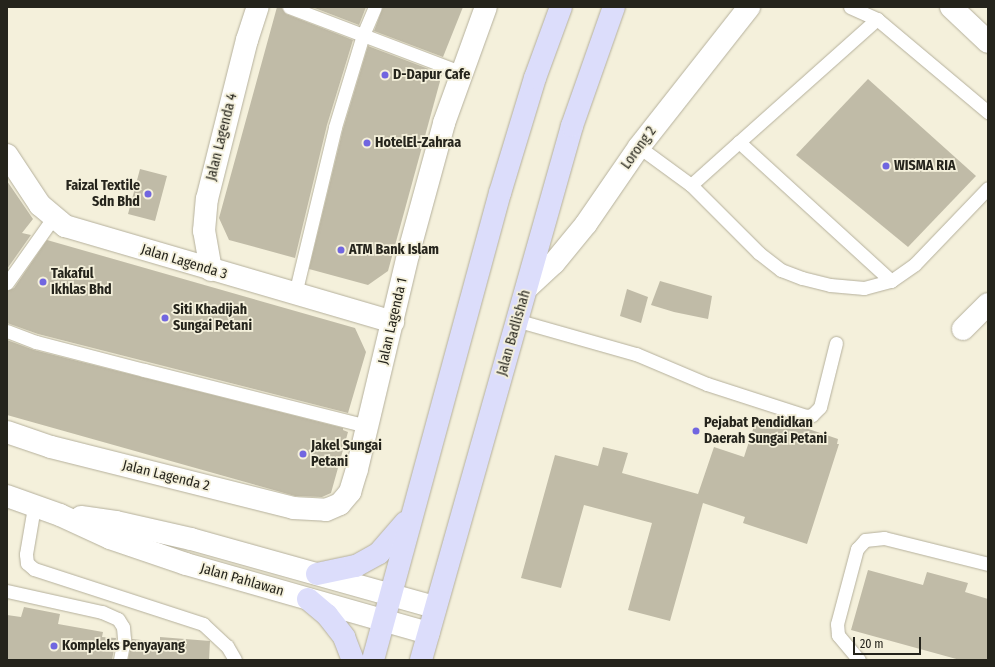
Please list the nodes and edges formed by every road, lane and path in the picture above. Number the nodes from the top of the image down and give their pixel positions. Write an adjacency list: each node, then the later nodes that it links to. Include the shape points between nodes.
1 (258, 7): 21 (street, Jalan Lagenda 4, via 247,40 207,200 204,231)
2 (289, 7): 11 (lane)
3 (375, 7): 11 (lane)
4 (486, 7): 13 (street, Jalan Lagenda 1)
5 (561, 7): 37 (main road, via 510,156)
6 (614, 7): 24 (main road, Jalan Badlishah, via 572,126)
7 (749, 7): 16 (street, Lorong 2)
8 (850, 7): 10 (lane)
9 (952, 7): 12 (street)
10 (877, 19): 14 (lane); 15 (lane)
11 (363, 35): 13 (lane); 25 (lane, via 335,127)
12 (988, 42)
13 (460, 72): 28 (street, Jalan Lagenda 1, via 408,255)
14 (988, 112)
15 (739, 142): 18 (lane); 22 (lane)
16 (639, 148): 18 (lane); 24 (street, Lorong 2, via 586,224 554,263)
17 (7, 155): 20 (street, Jalan Lagenda 3, via 40,206)
18 (691, 185): 22 (lane, via 759,253 781,270 816,281 864,288)
19 (988, 188): 22 (lane, via 915,264)
20 (53, 218): 21 (street, Jalan Lagenda 3, via 65,226); 23 (lane)
21 (211, 270): 25 (street, Jalan Lagenda 3)
22 (891, 281)
23 (7, 283)
24 (528, 287): 27 (main road, Jalan Badlishah)
25 (295, 294): 28 (street, Jalan Lagenda 3)
26 (988, 304): 29 (street)
27 (518, 321): 31 (lane, via 636,354 707,384 806,416 812,415 820,407); 44 (main road, Jalan Badlishah)
28 (393, 322): 32 (street, Jalan Lagenda 1)
29 (963, 329)
30 (7, 331): 32 (lane, via 36,342)
31 (836, 343)
32 (367, 426): 36 (street, Jalan Lagenda 1, via 350,492 340,504)
33 (7, 432): 36 (street, Jalan Lagenda 2, via 51,447 293,508)
34 (7, 496): 35 (street, Jalan Pahlawan)
35 (34, 507): 38 (street, Jalan Pahlawan); 48 (lane, via 26,554 28,563 34,570 203,624 227,646)
36 (326, 510)
37 (411, 513): 40 (main road, via 397,534 379,552 356,566); 42 (main road)
38 (60, 515): 40 (street, Jalan Pahlawan, via 116,522 191,539); 43 (street, Jalan Pahlawan, via 110,538 186,564)
39 (988, 564): 52 (lane, via 884,538 865,540 857,549 837,624 838,635)
40 (317, 574): 42 (street, Jalan Pahlawan)
41 (7, 590): 47 (lane, via 102,612 118,619 123,627 124,639)
42 (389, 594): 44 (street, Jalan Pahlawan); 45 (main road)
43 (308, 599): 45 (street, Jalan Pahlawan); 49 (main road, via 327,615 344,636)
44 (435, 607): 46 (main road, Jalan Badlishah)
45 (382, 621): 46 (street, Jalan Pahlawan); 50 (main road)
46 (428, 633): 51 (main road, Jalan Badlishah)
47 (120, 660)
48 (235, 660)
49 (353, 660)
50 (373, 660)
51 (421, 660)
52 (859, 660)

